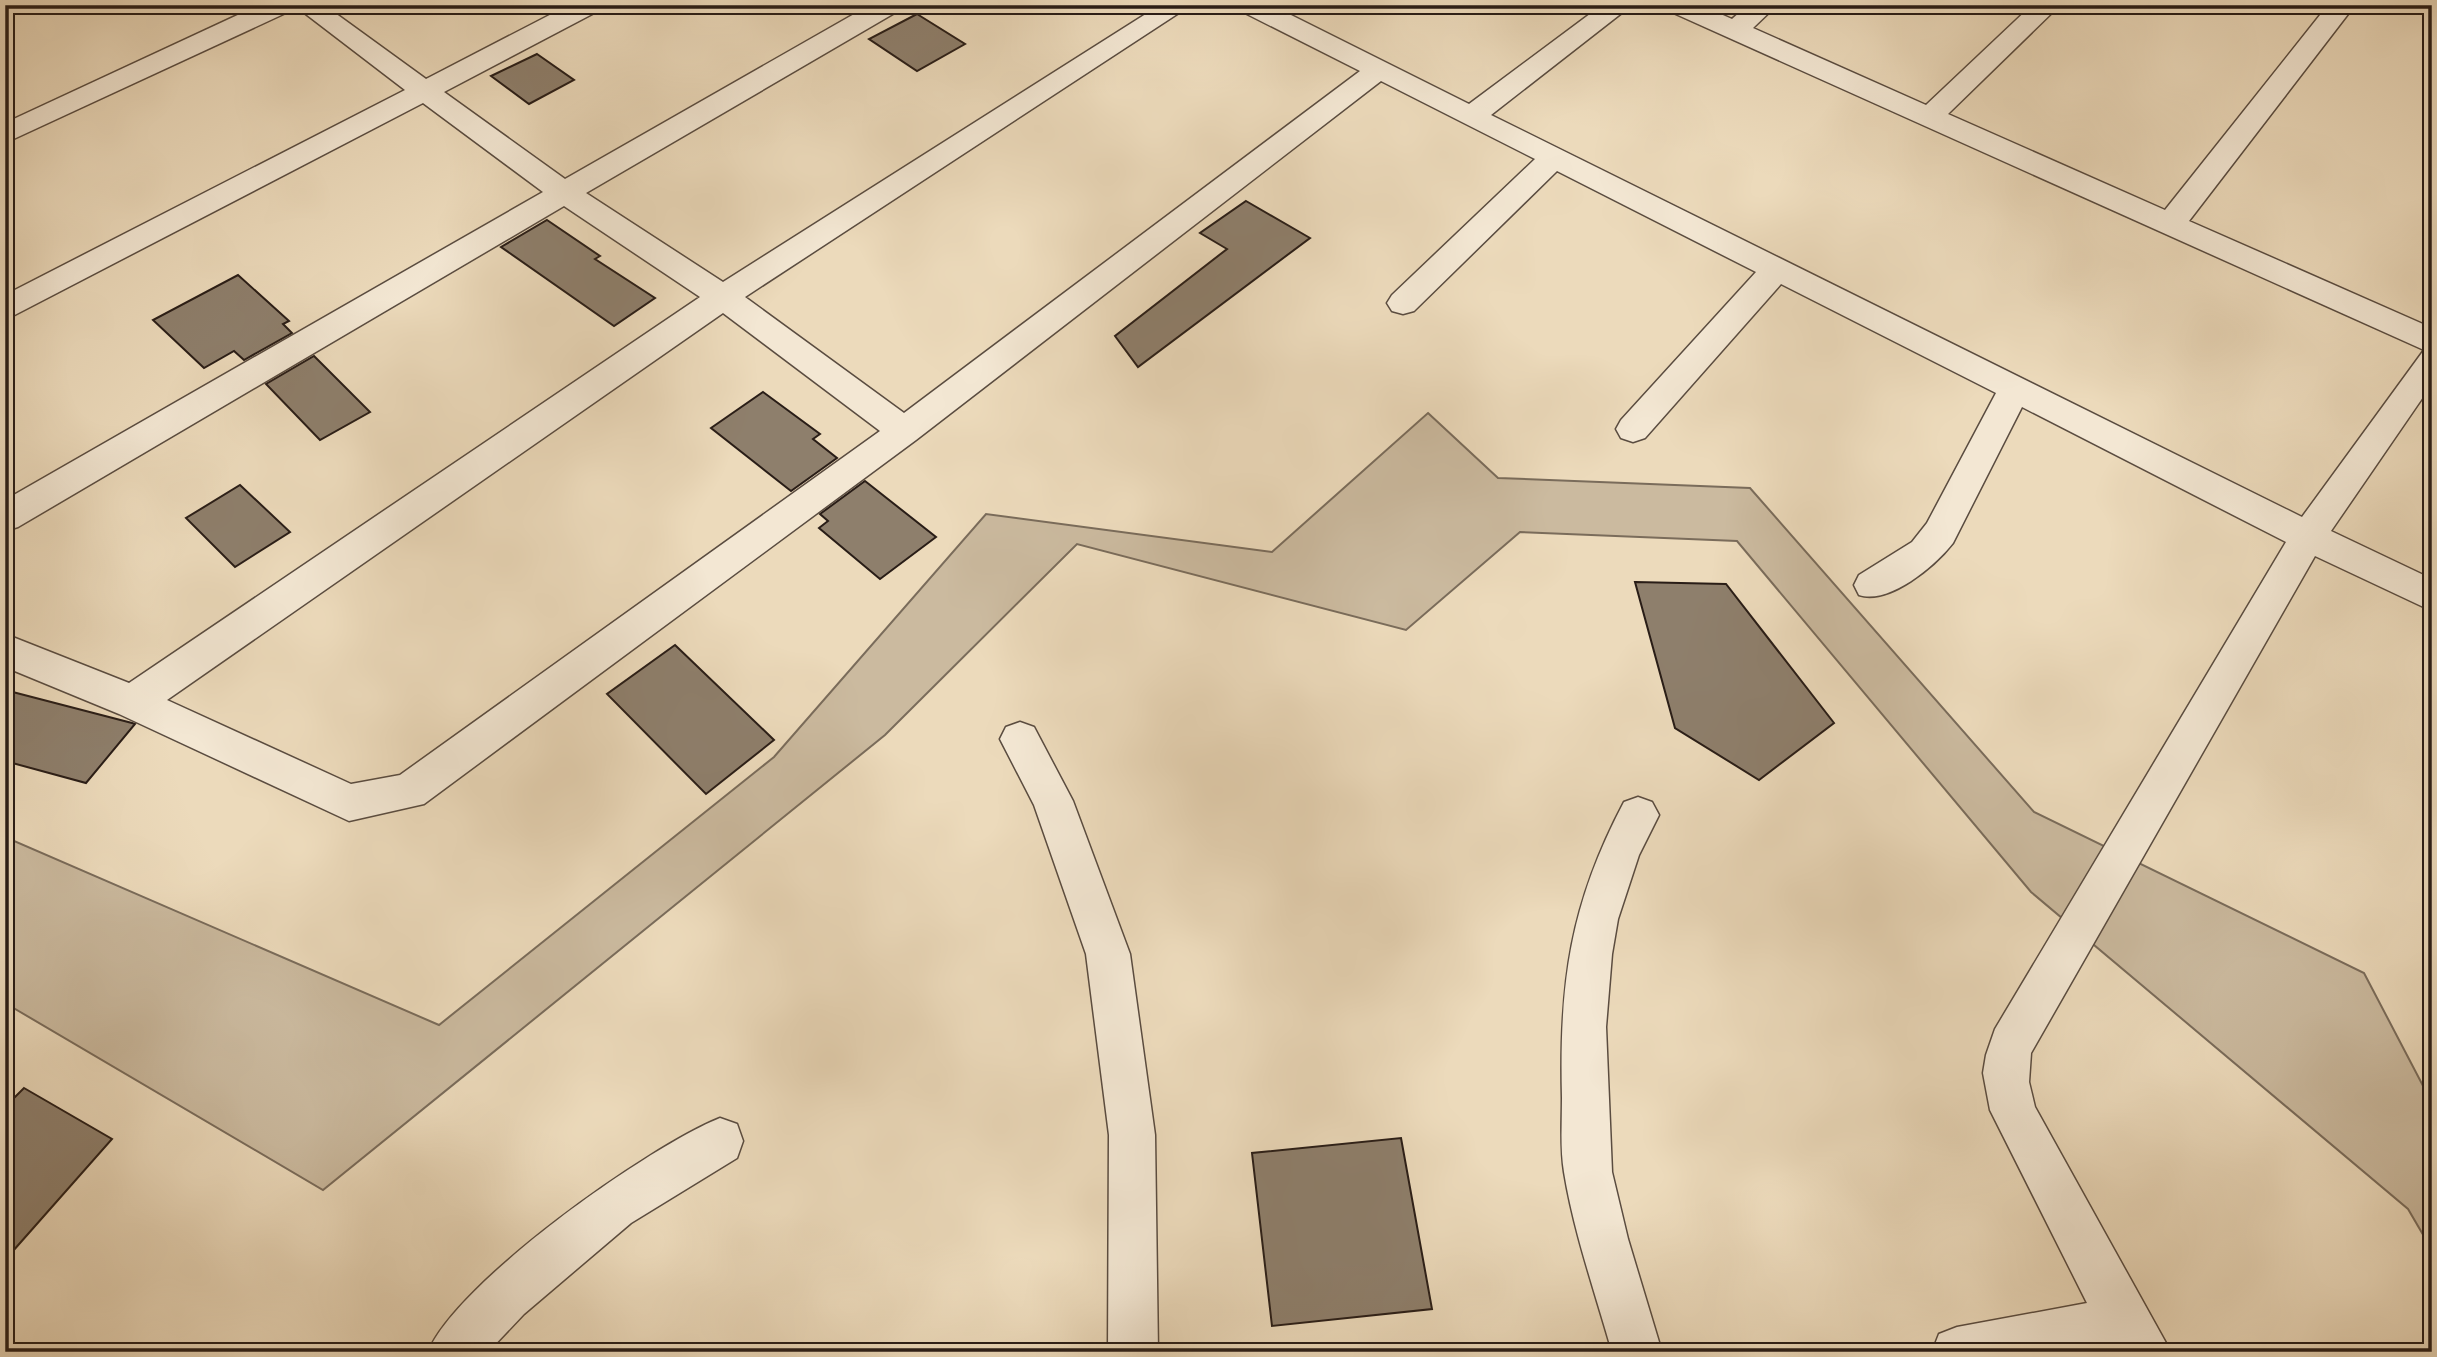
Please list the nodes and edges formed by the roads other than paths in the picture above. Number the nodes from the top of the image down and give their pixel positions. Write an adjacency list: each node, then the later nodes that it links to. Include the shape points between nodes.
1 (281, 5): 17 (street)
2 (307, 5): 14 (street)
3 (589, 5): 14 (street)
4 (889, 5): 19 (street)
5 (1178, 5): 22 (street)
6 (1250, 5): 13 (street)
7 (1619, 5): 15 (street)
8 (1678, 5): 12 (street)
9 (1764, 5): 12 (street)
10 (2047, 5): 16 (street)
11 (2342, 5): 20 (street)
12 (1735, 29): 16 (street)
13 (1378, 69): 15 (street); 29 (street)
14 (422, 91): 19 (street); 24 (street)
15 (1471, 116): 18 (street)
16 (1930, 116): 20 (street)
17 (5, 134)
18 (1555, 156): 21 (street); 23 (street)
19 (563, 192): 22 (street); 30 (street)
20 (2171, 223): 25 (street)
21 (1775, 271): 27 (street); 28 (street)
22 (723, 297): 29 (street); 35 (street)
23 (1403, 303)
24 (5, 309)
25 (2432, 341)
26 (2432, 359): 31 (street)
27 (2015, 388): 31 (street); 32 (street, via 1940,533 1925,552)
28 (1633, 429)
29 (904, 431): 35 (street, via 410,791 349,803)
30 (5, 517)
31 (2307, 538): 33 (street); 39 (street, via 2011,1045 2004,1065 2008,1101 2017,1120)
32 (1872, 585)
33 (2432, 596)
34 (5, 650): 35 (street)
35 (133, 702)
36 (1020, 739): 41 (street, via 1053,801 1108,954 1132,1135)
37 (1638, 815): 42 (street, via 1615,854 1599,908 1588,954 1582,1044 1588,1171)
38 (720, 1141): 40 (street, via 614,1206 506,1296)
39 (2135, 1336): 43 (street)
40 (453, 1352)
41 (1132, 1352)
42 (1637, 1352)
43 (1957, 1352)

